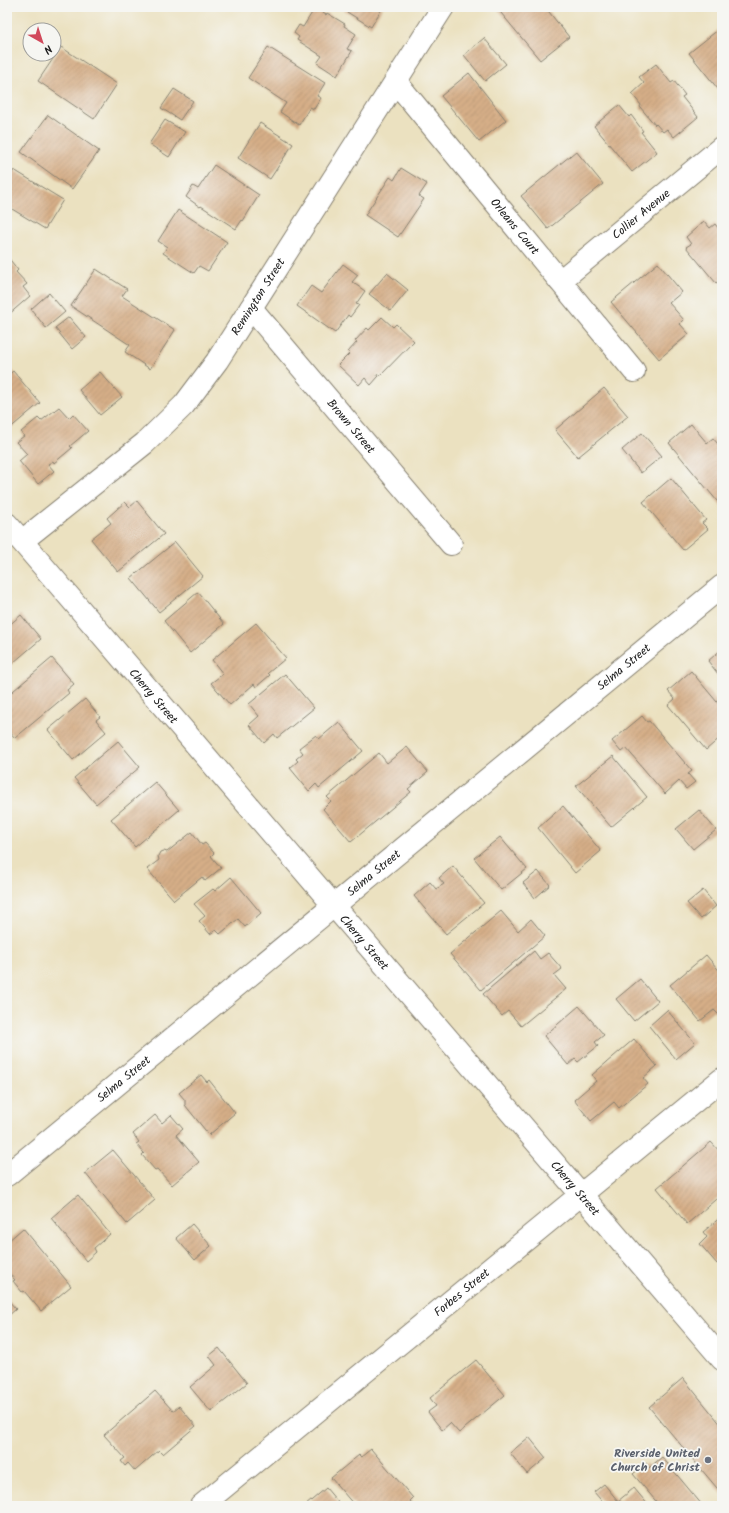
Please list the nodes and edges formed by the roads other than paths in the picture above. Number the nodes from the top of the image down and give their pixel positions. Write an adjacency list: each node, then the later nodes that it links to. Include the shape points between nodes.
1 (443, 7): 2 (street, Remington Street)
2 (396, 82): 4 (street, Orleans Court); 5 (street, Remington Street)
3 (722, 147): 4 (street, Collier Avenue)
4 (560, 281): 6 (street, Orleans Court)
5 (251, 308): 8 (street, Remington Street, via 217,361 184,405 145,443); 9 (street, Brown Street)
6 (634, 371)
7 (7, 524): 8 (street, Cherry Street)
8 (22, 541): 11 (street, Cherry Street)
9 (450, 544)
10 (722, 586): 11 (street, Selma Street)
11 (334, 907): 13 (street, Selma Street); 14 (street, Cherry Street)
12 (722, 1079): 14 (street, Forbes Street)
13 (7, 1176)
14 (582, 1195): 15 (street, Cherry Street); 16 (street, Forbes Street)
15 (722, 1359)
16 (201, 1506)

